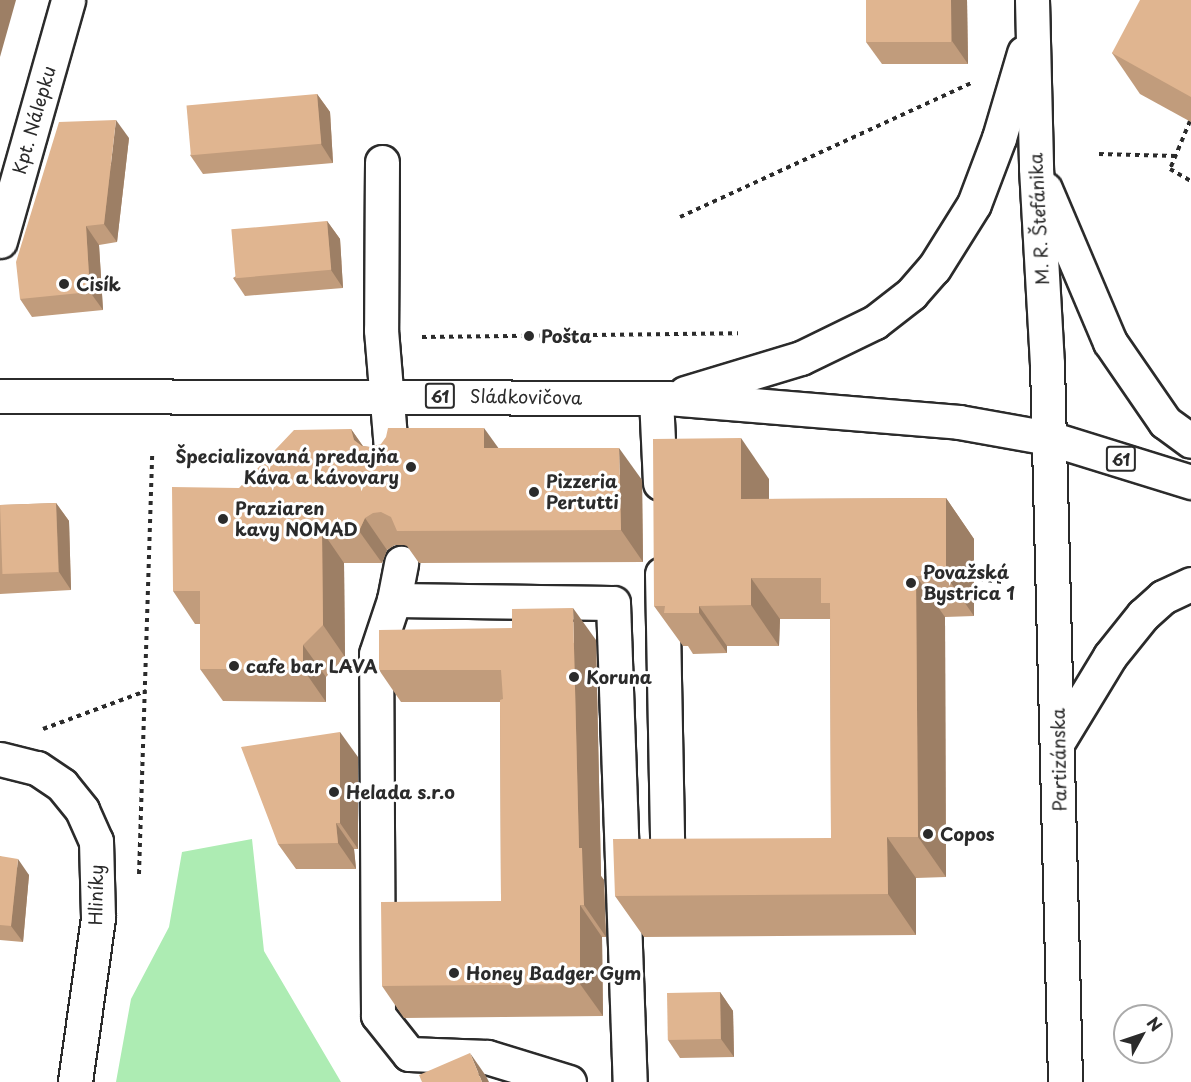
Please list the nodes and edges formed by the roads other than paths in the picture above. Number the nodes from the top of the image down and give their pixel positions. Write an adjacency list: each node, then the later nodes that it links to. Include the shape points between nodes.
1 (68, 0): 5 (main road, Kpt. Nálepku)
2 (1032, 11): 4 (main road, M. R. Štefánika); 8 (main road, via 999,138 974,204 934,268 911,294 875,322 801,358)
3 (382, 162): 6 (main road, via 381,330)
4 (1036, 168): 9 (main road, M. R. Štefánika); 10 (main road, via 1110,342 1165,422)
5 (0, 241)
6 (386, 395): 7 (main road, Sládkovičova / 61); 8 (main road, Sládkovičova / 61); 11 (main road)
7 (0, 396)
8 (662, 398): 9 (main road, Sládkovičova / 61, via 959,422); 13 (main road)
9 (1049, 438): 12 (main road, 61); 18 (main road, Partizánska)
10 (1191, 441)
11 (392, 461)
12 (1191, 483)
13 (661, 513)
14 (662, 549): 20 (main road)
15 (401, 563): 17 (main road)
16 (1191, 584): 18 (main road, via 1163,597 1143,615 1110,656)
17 (394, 600): 22 (main road, via 376,654 378,1015 410,1054 487,1058); 23 (main road, via 614,603)
18 (1059, 741): 24 (main road, Partizánska)
19 (0, 759): 21 (main road, Hliníky, via 37,768 62,785 82,810 96,842 98,918)
20 (667, 844)
21 (75, 1082)
22 (569, 1082)
23 (630, 1082)
24 (1065, 1082)

